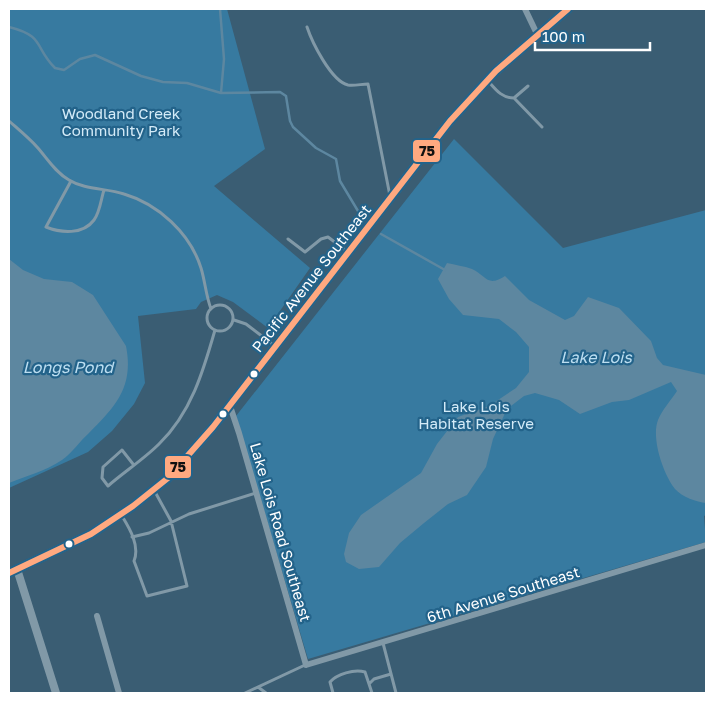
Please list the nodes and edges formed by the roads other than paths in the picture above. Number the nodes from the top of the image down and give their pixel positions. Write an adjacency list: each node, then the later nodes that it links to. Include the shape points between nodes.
1 (525, 9): 4 (street)
2 (568, 9): 4 (main road, Pacific Avenue Southeast)
3 (307, 27): 12 (lane, via 335,77 348,85 368,84)
4 (537, 34): 5 (main road, Pacific Avenue Southeast)
5 (487, 80): 7 (lane, via 501,95); 12 (main road, Pacific Avenue Southeast)
6 (528, 86): 7 (lane)
7 (514, 98): 9 (lane)
8 (9, 121): 10 (lane, via 60,174)
9 (542, 127)
10 (71, 181): 11 (lane); 11 (lane, via 46,227 64,232 81,230 98,214)
11 (104, 190): 15 (lane, via 141,200 177,228 201,266)
12 (390, 199): 14 (main road, Pacific Avenue Southeast)
13 (288, 239): 14 (lane, via 305,252 321,239 328,238)
14 (349, 252): 18 (main road, Pacific Avenue Southeast)
15 (211, 309): 16 (lane, via 216,305 225,306 232,311); 17 (lane, via 207,320)
16 (234, 320): 17 (lane, via 228,329); 18 (lane, via 246,324)
17 (215, 330): 20 (lane, via 202,375 186,409 158,445)
18 (275, 347): 19 (main road, Pacific Avenue Southeast)
19 (230, 406): 21 (main road, Pacific Avenue Southeast, via 192,453); 22 (street, Lake Lois Road Southeast)
20 (133, 464): 20 (lane, via 108,486 102,478 103,467 122,450)
21 (154, 490): 23 (main road, Pacific Avenue Southeast); 24 (lane)
22 (257, 493): 24 (lane); 30 (street, Lake Lois Road Southeast)
23 (121, 515): 25 (lane); 27 (main road, Pacific Avenue Southeast, via 78,541)
24 (171, 521): 25 (lane, via 149,533); 25 (lane, via 187,586 147,596 134,561 137,554)
25 (132, 537)
26 (706, 545): 29 (street, 6th Avenue Southeast)
27 (13, 571): 34 (street)
28 (97, 616): 35 (street)
29 (382, 643): 30 (street, 6th Avenue Southeast); 31 (lane)
30 (306, 665): 33 (lane)
31 (391, 674): 32 (lane); 40 (lane)
32 (369, 684): 38 (lane, via 365,672 359,670 334,677 330,682); 39 (lane)
33 (258, 687): 36 (lane); 37 (lane)
34 (56, 693)
35 (119, 693)
36 (245, 693)
37 (266, 693)
38 (333, 693)
39 (372, 693)
40 (396, 693)

